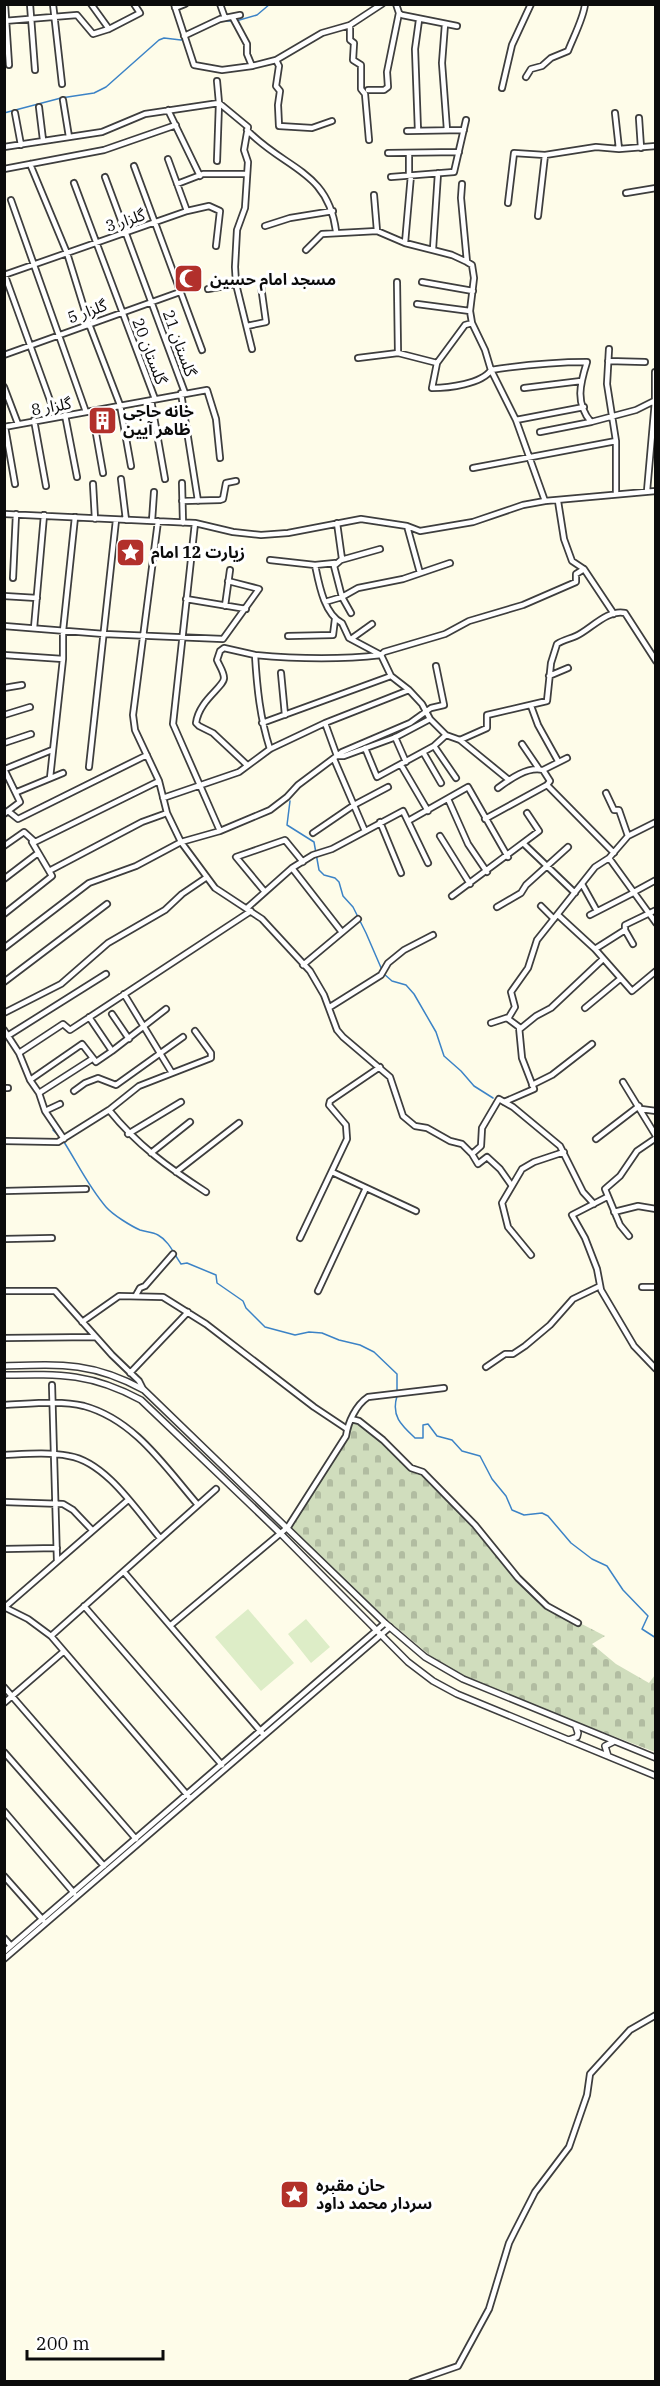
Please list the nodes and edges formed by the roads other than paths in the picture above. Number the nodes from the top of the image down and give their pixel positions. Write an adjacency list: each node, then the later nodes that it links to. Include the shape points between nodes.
1 (5, 4): 19 (street)
2 (30, 4): 17 (street)
3 (53, 4): 15 (street)
4 (91, 4): 24 (street)
5 (134, 4): 24 (street, via 140,13)
6 (185, 4): 12 (street)
7 (220, 4): 16 (street)
8 (382, 4): 22 (street)
9 (396, 4): 13 (street)
10 (531, 4): 33 (street, via 512,45)
11 (585, 4): 30 (street, via 568,51 531,69)
12 (174, 6): 25 (street)
13 (399, 13): 18 (street); 34 (street, via 387,89)
14 (240, 15): 20 (street)
15 (54, 17): 17 (street); 24 (street, via 77,15 92,33); 32 (street)
16 (225, 18): 20 (street); 25 (street)
17 (31, 19): 19 (street); 29 (street)
18 (420, 20): 21 (street); 49 (street, via 415,49)
19 (5, 21): 27 (street)
20 (234, 21): 28 (street, via 247,44)
21 (445, 24): 23 (street); 46 (street, via 442,63)
22 (350, 25): 26 (street, via 322,33); 52 (street, via 354,60 361,65)
23 (457, 27)
24 (109, 29)
25 (184, 39): 28 (street, via 194,65 222,70)
26 (276, 60): 28 (street); 43 (street, via 279,126 312,128)
27 (9, 65)
28 (252, 66)
29 (35, 70)
30 (526, 77)
31 (217, 81): 36 (street)
32 (62, 84)
33 (502, 88)
34 (368, 90)
35 (63, 100): 50 (street)
36 (219, 104): 38 (street); 45 (street, via 248,126); 63 (street)
37 (39, 107): 51 (street)
38 (168, 110): 44 (street); 50 (street, via 145,114 102,132)
39 (15, 112): 53 (street)
40 (615, 113): 57 (street)
41 (639, 118): 56 (street)
42 (466, 120): 47 (street)
43 (332, 121)
44 (176, 125): 64 (street, via 104,150); 70 (street)
45 (247, 130): 68 (street); 82 (street, via 310,178)
46 (447, 130): 47 (street); 49 (street)
47 (464, 130): 58 (street)
48 (407, 131): 49 (street)
49 (418, 131)
50 (69, 137): 51 (street)
51 (43, 140): 53 (street)
52 (369, 140)
53 (21, 145): 55 (street)
54 (656, 146): 56 (street)
55 (4, 147)
56 (641, 148): 57 (street)
57 (619, 149): 61 (street, via 596,147)
58 (459, 152): 60 (street); 67 (street, via 455,171)
59 (388, 153): 60 (street)
60 (409, 153): 69 (street)
61 (545, 154): 80 (street, via 514,153); 83 (street)
62 (168, 159): 74 (street)
63 (217, 161)
64 (30, 164): 66 (street); 94 (street)
65 (134, 166): 84 (street)
66 (4, 169)
67 (438, 173): 69 (street); 92 (street)
68 (247, 174): 70 (street); 100 (street, via 244,208 237,230)
69 (410, 175): 72 (street); 90 (street)
70 (200, 176): 74 (street)
71 (105, 177): 88 (street, گلستان 21)
72 (391, 177)
73 (74, 183): 89 (street, گلستان 20)
74 (177, 184): 81 (street)
75 (462, 184): 95 (street)
76 (656, 188): 77 (street)
77 (626, 193)
78 (374, 195): 87 (street)
79 (11, 200): 96 (street)
80 (508, 203)
81 (187, 211): 84 (street, گلزار 3); 91 (street, گلزار 3, via 208,207 220,211)
82 (333, 211): 85 (street); 86 (street)
83 (538, 216)
84 (154, 223): 88 (street, گلزار 3); 104 (street)
85 (265, 225)
86 (336, 231): 87 (street); 93 (street, via 322,234)
87 (377, 231): 90 (street)
88 (126, 232): 89 (street, گلزار 3); 105 (street, گلستان 21)
89 (95, 242): 94 (street, گلزار 3); 108 (street, گلستان 20)
90 (405, 243): 92 (street)
91 (216, 246)
92 (434, 249): 95 (street)
93 (306, 250)
94 (67, 253): 96 (street, گلزار 3); 110 (street)
95 (467, 262): 103 (street, via 472,265)
96 (34, 265): 97 (street, گلزار 3); 112 (street)
97 (5, 274): 113 (street)
98 (397, 282): 117 (street)
99 (422, 282): 103 (street)
100 (237, 284): 102 (street); 111 (street)
101 (261, 286): 111 (street, via 267,322)
102 (208, 289)
103 (473, 291): 107 (street)
104 (180, 292): 105 (street, گلزار 5); 116 (street)
105 (152, 301): 108 (street, گلزار 5); 128 (street, گلستان 21)
106 (417, 304): 107 (street)
107 (470, 311): 109 (street)
108 (122, 312): 110 (street, گلزار 5); 129 (street, گلستان 20)
109 (472, 322): 122 (street, via 465,325); 123 (street)
110 (89, 324): 112 (street, گلزار 5); 131 (street)
111 (247, 326): 114 (street)
112 (59, 334): 113 (street, گلزار 5); 133 (street)
113 (30, 345): 118 (street, گلزار 5); 136 (street)
114 (252, 349)
115 (609, 349): 120 (street)
116 (202, 350)
117 (398, 353): 119 (street); 122 (street)
118 (4, 355)
119 (358, 358)
120 (608, 361): 121 (street); 135 (street)
121 (645, 362)
122 (438, 363): 123 (street, via 434,388 472,381)
123 (491, 370): 125 (street, via 587,362); 138 (street)
124 (655, 372): 130 (street)
125 (581, 381): 127 (street); 132 (street, via 580,402)
126 (4, 387): 140 (street)
127 (524, 388)
128 (183, 393): 129 (street, گلزار 8); 145 (street, گلزار 8, via 207,390 216,419); 162 (street, گلستان 21)
129 (153, 399): 131 (street, گلزار 8); 151 (street, گلستان 20)
130 (655, 401): 135 (street); 158 (street)
131 (120, 405): 133 (street, گلزار 8); 146 (street)
132 (584, 407): 138 (street); 139 (street)
133 (89, 411): 134 (street, گلزار 8); 148 (street)
134 (65, 415): 136 (street, گلزار 8); 149 (street)
135 (613, 416): 139 (street); 143 (street)
136 (56, 417): 137 (street, گلزار 8)
137 (34, 420): 140 (street, گلزار 8); 156 (street)
138 (516, 420): 144 (street)
139 (591, 422): 142 (street)
140 (18, 424): 141 (street, گلزار 8)
141 (5, 427): 154 (street)
142 (540, 432)
143 (616, 441): 144 (street); 160 (street)
144 (528, 456): 147 (street); 163 (street)
145 (220, 458)
146 (131, 466)
147 (473, 468)
148 (103, 473)
149 (77, 477)
150 (121, 479): 171 (street)
151 (165, 479)
152 (236, 481): 162 (street, via 226,483 223,499)
153 (182, 483): 161 (street)
154 (15, 484)
155 (93, 484): 169 (street)
156 (46, 486)
157 (656, 490): 158 (street)
158 (647, 491): 160 (street)
159 (154, 492): 172 (street)
160 (616, 493): 164 (street)
161 (182, 501): 162 (street); 173 (street)
162 (198, 501)
163 (545, 501): 164 (street); 176 (street, via 441,529 420,531)
164 (558, 501): 183 (street, via 572,561)
165 (4, 514): 166 (street)
166 (16, 514): 167 (street); 186 (street)
167 (44, 515): 168 (street); 189 (street)
168 (75, 517): 169 (street); 201 (street)
169 (95, 519): 170 (street)
170 (116, 520): 171 (street); 202 (street)
171 (126, 520): 172 (street)
172 (155, 521): 173 (street); 203 (street)
173 (183, 523): 174 (street)
174 (195, 523): 175 (street, via 261,535); 191 (street)
175 (337, 524): 176 (street, via 361,519); 179 (street)
176 (407, 526): 185 (street)
177 (380, 549): 179 (street)
178 (270, 560): 182 (street)
179 (341, 560): 180 (street)
180 (335, 563): 182 (street); 190 (street)
181 (450, 563): 185 (street)
182 (315, 565): 192 (street)
183 (584, 569): 196 (street); 209 (street, via 576,574 576,582 524,605 469,621 445,634)
184 (230, 570): 187 (street)
185 (420, 573): 190 (street, via 358,588)
186 (13, 578)
187 (228, 581): 193 (street); 194 (street, via 258,587)
188 (4, 596): 189 (street)
189 (38, 597): 200 (street)
190 (342, 597): 192 (street); 195 (street)
191 (186, 600): 193 (street); 204 (street)
192 (325, 602): 197 (street)
193 (225, 606): 194 (street)
194 (246, 609): 204 (street, via 224,639)
195 (351, 613)
196 (614, 614): 211 (street, via 625,613); 216 (street, via 557,644)
197 (335, 619): 205 (street, via 333,635); 206 (street)
198 (372, 624): 206 (street)
199 (4, 626): 200 (street)
200 (34, 628): 201 (street)
201 (63, 631): 202 (street); 210 (street)
202 (104, 634): 203 (street); 247 (street)
203 (143, 634): 204 (street); 241 (street, via 133,715 135,730)
204 (183, 636): 257 (street, via 173,724)
205 (288, 636)
206 (351, 639): 209 (street)
207 (255, 654): 209 (street, via 305,660); 226 (street); 245 (street, via 224,648 220,651 217,660 224,682 201,705 196,723 213,733)
208 (4, 655): 210 (street)
209 (381, 655): 215 (street)
210 (63, 659): 239 (street)
211 (656, 661)
212 (436, 666): 222 (street, via 444,704)
213 (568, 668): 216 (street)
214 (280, 673): 224 (street)
215 (391, 676): 219 (street); 224 (street)
216 (549, 676): 220 (street, via 547,701)
217 (22, 685): 218 (street)
218 (4, 688)
219 (409, 690): 222 (street); 227 (street)
220 (531, 706): 232 (street, via 488,715 487,728); 244 (street)
221 (30, 707): 223 (street)
222 (426, 712): 225 (street); 228 (street)
223 (4, 715)
224 (285, 715): 226 (street)
225 (430, 719): 230 (street); 231 (street)
226 (262, 723): 237 (street)
227 (325, 723): 237 (street); 242 (street)
228 (393, 731): 231 (street); 234 (street)
229 (31, 734): 233 (street)
230 (446, 735): 232 (street); 236 (street)
231 (395, 737): 238 (street); 246 (street)
232 (460, 740): 254 (street)
233 (4, 743)
234 (362, 743): 238 (street); 242 (street)
235 (522, 744): 249 (street)
236 (435, 746): 240 (street); 252 (street)
237 (270, 749): 245 (street)
238 (365, 749): 242 (street); 246 (street, via 377,777)
239 (52, 750): 248 (street); 251 (street)
240 (423, 752): 246 (street); 256 (street)
241 (147, 755): 255 (street); 267 (street, via 18,819)
242 (335, 758): 265 (street); 274 (street, via 270,810)
243 (567, 758): 244 (street)
244 (558, 761): 249 (street)
245 (246, 764): 257 (street, via 239,772)
246 (403, 764): 266 (street)
247 (89, 767)
248 (5, 769): 253 (street)
249 (541, 770): 254 (street, via 524,772); 258 (street, via 550,781)
250 (63, 773): 251 (street)
251 (50, 778): 261 (street)
252 (456, 778)
253 (6, 779): 261 (street)
254 (509, 780): 260 (street)
255 (159, 781): 263 (street); 279 (street)
256 (441, 783)
257 (201, 785): 263 (street); 274 (street)
258 (547, 785): 270 (street); 286 (street)
259 (388, 787): 265 (street)
260 (498, 788)
261 (17, 792): 267 (street, via 20,802)
262 (606, 793): 278 (street, via 614,810 619,810)
263 (163, 798): 268 (street)
264 (448, 799): 266 (street); 270 (street, via 468,787); 292 (street, via 468,844)
265 (354, 805): 275 (street); 276 (street)
266 (428, 811): 271 (street)
267 (6, 813)
268 (167, 813): 280 (street); 291 (street)
269 (527, 813): 281 (street, via 540,829)
270 (485, 819): 285 (street)
271 (408, 821): 272 (street, via 403,811); 288 (street)
272 (381, 822): 275 (street); 293 (street)
273 (656, 822): 278 (street)
274 (220, 831): 280 (street)
275 (365, 831): 287 (street)
276 (313, 833)
277 (440, 836): 297 (street)
278 (628, 836): 286 (street)
279 (32, 842): 282 (street, via 24,832); 284 (street)
280 (181, 842): 294 (street); 319 (street, via 136,866 89,883)
281 (524, 844): 285 (street); 289 (street)
282 (4, 846)
283 (568, 847): 289 (street)
284 (38, 853): 291 (street); 295 (street)
285 (508, 856): 292 (street)
286 (611, 856): 298 (street, via 595,867); 300 (street)
287 (303, 862): 290 (street); 299 (street, via 285,840 236,857)
288 (428, 863)
289 (546, 867): 301 (street); 305 (street, via 521,893)
290 (292, 868): 299 (street); 316 (street)
291 (49, 871): 309 (street, via 52,876)
292 (487, 872): 297 (street)
293 (401, 873)
294 (207, 877): 306 (street, via 215,888); 331 (street, via 165,910 108,943 61,984)
295 (4, 879)
296 (656, 880): 300 (street)
297 (470, 884): 302 (street)
298 (582, 884): 301 (street); 308 (street)
299 (265, 892): 306 (street)
300 (634, 892): 308 (street); 310 (street)
301 (575, 893): 312 (street)
302 (452, 896)
303 (107, 904): 326 (street)
304 (541, 906): 312 (street)
305 (497, 907)
306 (249, 909): 322 (street); 327 (street)
307 (656, 910): 310 (street)
308 (597, 911): 311 (street)
309 (4, 914)
310 (649, 914): 314 (street); 315 (street, via 625,925)
311 (590, 915)
312 (556, 917): 320 (street); 334 (street, via 537,940 528,968 511,992 515,1007)
313 (358, 919): 316 (street)
314 (656, 922)
315 (625, 930): 318 (street); 320 (street)
316 (341, 931): 322 (street)
317 (433, 935): 328 (street, via 404,950 381,975)
318 (633, 944)
319 (4, 948)
320 (595, 949): 321 (street)
321 (603, 958): 325 (street); 337 (street, via 551,1008)
322 (303, 965): 328 (street)
323 (656, 971): 325 (street, via 632,991)
324 (106, 974): 340 (street)
325 (620, 978): 329 (street)
326 (4, 982)
327 (124, 994): 333 (street); 336 (street)
328 (330, 1008): 348 (street, via 337,1030)
329 (585, 1008)
330 (166, 1009): 336 (street)
331 (4, 1013)
332 (112, 1014): 342 (street)
333 (89, 1017): 344 (street); 345 (street, via 70,1030 63,1024)
334 (507, 1018): 335 (street); 337 (street)
335 (491, 1023)
336 (144, 1027): 342 (street); 346 (street)
337 (520, 1029): 352 (street, via 522,1058)
338 (4, 1030): 340 (street)
339 (195, 1031): 349 (street, via 211,1058)
340 (9, 1035): 345 (street)
341 (183, 1036): 346 (street)
342 (129, 1039): 344 (street)
343 (592, 1044): 352 (street, via 552,1075)
344 (112, 1051): 347 (street, via 98,1062)
345 (19, 1053): 350 (street)
346 (160, 1053): 349 (street); 353 (street, via 116,1085 98,1078)
347 (92, 1059): 350 (street, via 82,1044); 354 (street)
348 (380, 1067): 371 (street, via 390,1077 403,1116 415,1126 462,1144); 373 (street, via 329,1103 346,1125 347,1139)
349 (172, 1073): 359 (street, via 139,1086)
350 (30, 1080): 354 (street)
351 (623, 1082): 358 (street)
352 (532, 1084): 356 (street, via 534,1090)
353 (74, 1091)
354 (39, 1093): 361 (street)
355 (181, 1102): 364 (street)
356 (504, 1102): 369 (street, via 550,1136); 371 (street, via 499,1099 486,1118 481,1146)
357 (60, 1104): 361 (street)
358 (640, 1107): 360 (street); 365 (street); 367 (street)
359 (109, 1110): 364 (street); 366 (street)
360 (656, 1111)
361 (45, 1112): 366 (street)
362 (190, 1122): 370 (street)
363 (239, 1123): 372 (street)
364 (128, 1134): 370 (street)
365 (656, 1137): 379 (street, via 637,1151 620,1176 605,1189)
366 (64, 1139): 368 (street)
367 (596, 1139)
368 (4, 1141)
369 (564, 1152): 374 (street, via 522,1169); 380 (street, via 583,1192)
370 (151, 1153): 372 (street)
371 (472, 1154): 374 (street, via 478,1164 487,1157)
372 (176, 1172): 378 (street)
373 (332, 1172): 375 (street); 386 (street)
374 (512, 1186): 389 (street, via 502,1203 503,1210 508,1227)
375 (366, 1188): 382 (street); 394 (street)
376 (86, 1189): 377 (street)
377 (4, 1191)
378 (206, 1192)
379 (607, 1197): 380 (street); 383 (street)
380 (594, 1204): 390 (street, via 572,1215 585,1238)
381 (656, 1209): 383 (street, via 638,1206)
382 (416, 1211)
383 (615, 1212): 384 (street)
384 (629, 1236)
385 (52, 1238): 387 (street)
386 (300, 1238)
387 (4, 1239)
388 (173, 1254): 395 (street)
389 (531, 1255)
390 (600, 1286): 401 (street, via 573,1299 525,1346); 402 (street, via 634,1346)
391 (642, 1287): 392 (street)
392 (656, 1287)
393 (4, 1291): 397 (street, via 55,1291)
394 (318, 1291)
395 (136, 1295): 396 (street, via 163,1297); 397 (street, via 119,1296)
396 (188, 1312): 403 (street); 411 (street)
397 (82, 1322): 398 (street)
398 (95, 1337): 399 (street); 403 (street)
399 (4, 1338)
400 (4, 1366): 407 (street, via 84,1367)
401 (486, 1367)
402 (656, 1369)
403 (130, 1373): 407 (street)
404 (4, 1375): 421 (street, via 61,1374 88,1378 141,1400)
405 (52, 1385): 408 (street)
406 (444, 1388): 410 (street, via 368,1397)
407 (144, 1390): 419 (street)
408 (53, 1404): 409 (street); 412 (street); 418 (street, via 83,1406 113,1418 141,1439)
409 (4, 1405)
410 (351, 1419): 411 (street); 429 (street, via 383,1440 411,1468 423,1472 475,1525 518,1578 547,1606)
411 (347, 1429): 419 (street)
412 (54, 1454): 413 (street); 415 (street, via 91,1463); 417 (street)
413 (4, 1455)
414 (216, 1489): 418 (street)
415 (128, 1500): 420 (street); 422 (street)
416 (4, 1502): 417 (street)
417 (55, 1502): 420 (street, via 73,1510); 423 (street)
418 (198, 1505): 422 (street)
419 (288, 1527): 421 (street); 430 (street)
420 (92, 1530): 425 (street)
421 (281, 1534): 431 (street); 432 (street)
422 (160, 1538): 426 (street)
423 (57, 1548): 424 (street); 425 (street)
424 (4, 1549)
425 (57, 1561): 428 (street)
426 (124, 1572): 427 (street); 431 (street)
427 (84, 1606): 433 (street); 445 (street)
428 (5, 1607): 433 (street)
429 (578, 1623)
430 (388, 1625): 432 (street); 438 (street, via 446,1670)
431 (171, 1626): 439 (street)
432 (379, 1633): 439 (street); 440 (street, via 408,1662 441,1685)
433 (51, 1636): 434 (street)
434 (63, 1652): 436 (street); 447 (street)
435 (4, 1687): 436 (street)
436 (14, 1695): 437 (street); 449 (street)
437 (4, 1703)
438 (575, 1726): 440 (street, via 577,1737); 441 (street)
439 (262, 1734): 445 (street); 447 (street)
440 (567, 1740): 443 (street)
441 (615, 1742): 443 (street, via 605,1746); 444 (street)
442 (4, 1752): 450 (street)
443 (608, 1757): 446 (street)
444 (656, 1758)
445 (222, 1765): 447 (street)
446 (656, 1776)
447 (189, 1797): 449 (street); 457 (street)
448 (4, 1811): 452 (street)
449 (136, 1839): 450 (street)
450 (104, 1866): 452 (street)
451 (4, 1876): 453 (street)
452 (74, 1893): 453 (street)
453 (43, 1920): 455 (street)
454 (4, 1938): 455 (street)
455 (11, 1946): 456 (street)
456 (4, 1952)
457 (4, 1959)
458 (656, 2014): 459 (street, via 630,2030 590,2074 587,2096 569,2146 535,2192 515,2231 489,2309 458,2366)
459 (412, 2382)

